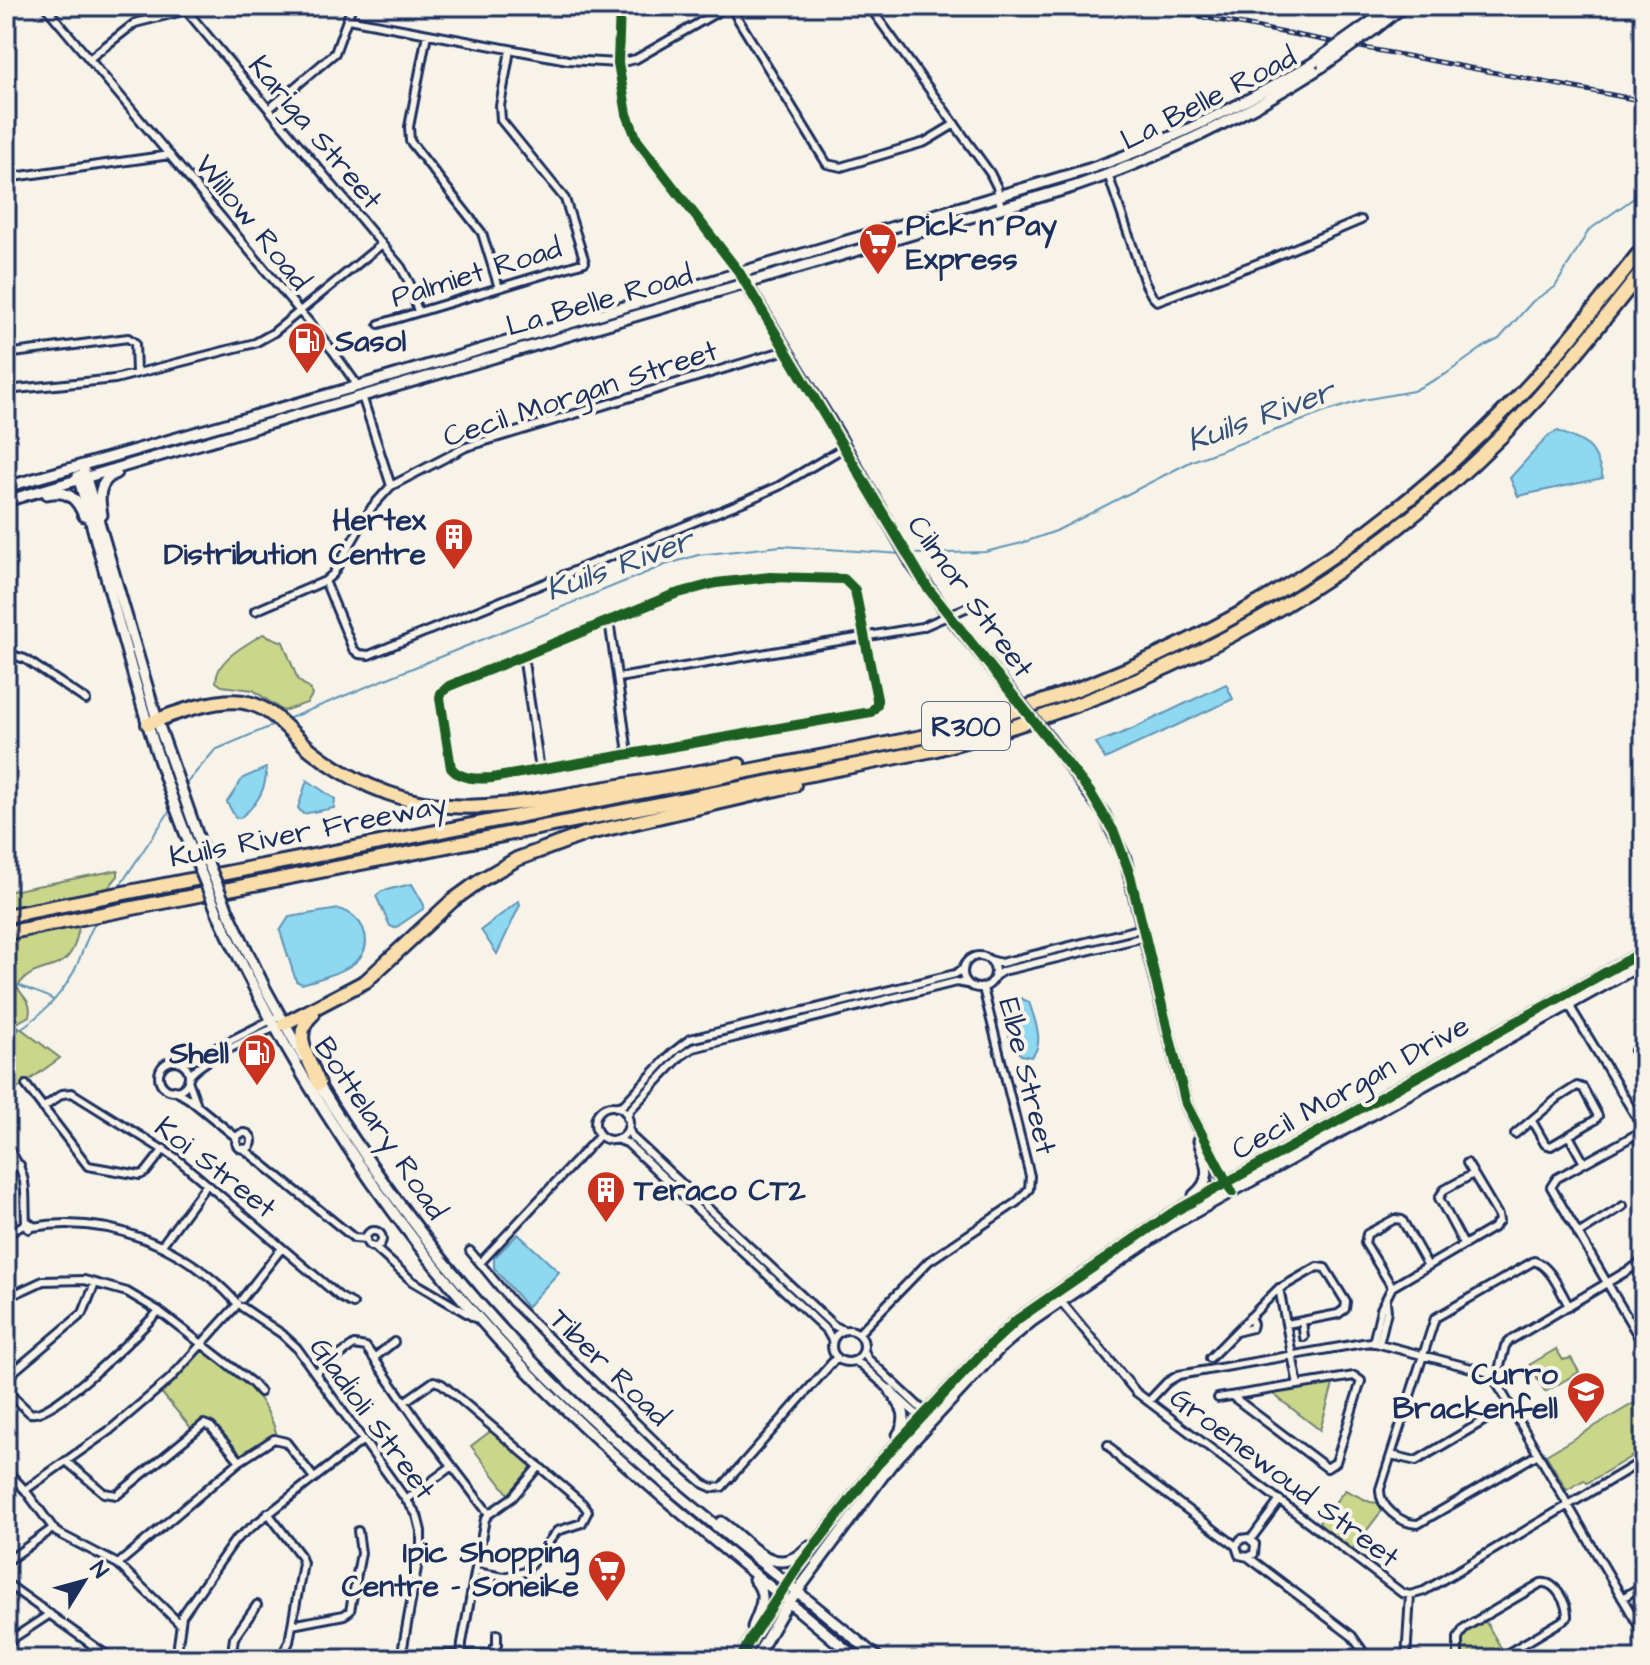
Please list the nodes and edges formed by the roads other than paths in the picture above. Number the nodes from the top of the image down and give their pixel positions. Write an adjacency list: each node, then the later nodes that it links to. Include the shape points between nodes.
1 (45, 6): 14 (street, Willow Road)
2 (203, 6): 9 (street)
3 (352, 6): 10 (street)
4 (620, 6): 15 (street, Cilmor Street)
5 (729, 6): 15 (street, via 636,59); 18 (street, via 827,164 845,166 925,142)
6 (869, 6): 18 (street)
7 (1391, 6): 11 (main road, La Belle Road)
8 (1404, 6): 11 (main road, La Belle Road)
9 (186, 10): 14 (street, via 132,24); 17 (street, Kariga Street)
10 (348, 19): 12 (street); 17 (street, via 335,53)
11 (1373, 25): 16 (main road, La Belle Road, bridge)
12 (427, 34): 13 (street); 31 (street, via 410,141 481,231)
13 (510, 50): 15 (street); 31 (street, Palmiet Road, via 501,120 565,199 585,262)
14 (89, 59): 19 (street, Willow Road)
15 (618, 63): 29 (street, Cilmor Street, via 637,140)
16 (1318, 64): 20 (main road, La Belle Road, via 1231,110); 21 (main road, La Belle Road, via 1210,131)
17 (269, 109): 26 (street, Kariga Street)
18 (955, 124): 23 (street, via 991,174)
19 (170, 155): 22 (street); 32 (street, Willow Road)
20 (1104, 164): 21 (street); 23 (main road, La Belle Road)
21 (1108, 175): 24 (main road, La Belle Road); 25 (street, via 1145,283 1157,301)
22 (6, 178)
23 (1000, 196): 24 (street); 29 (main road, La Belle Road)
24 (1001, 208): 30 (main road, La Belle Road)
25 (1361, 220)
26 (382, 244): 32 (street, Kariga Street); 33 (street, Kariga Street, via 406,274)
27 (1644, 247): 61 (highway, Kuils River Freeway / R300, via 1487,429 1386,518 1305,575 1182,645 1069,694 969,726)
28 (1644, 269): 63 (highway, Kuils River Freeway / R300, via 1545,389 1484,452 1399,526 1313,588 1211,647 1123,688 1017,727)
29 (739, 272): 30 (main road, Cilmor Street); 38 (main road, La Belle Road)
30 (745, 282): 35 (main road, Cilmor Street); 40 (main road, La Belle Road)
31 (499, 288): 33 (street, Palmiet Road)
32 (299, 312): 37 (street, Kariga Street, via 255,343); 38 (street, Willow Road)
33 (418, 312): 34 (street, Palmiet Road)
34 (379, 324)
35 (786, 350): 41 (main road, Cilmor Street); 45 (street, Cecil Morgan Street, via 473,444)
36 (6, 354): 37 (street, via 128,338 135,343)
37 (136, 373): 39 (street, Kariga Street)
38 (358, 386): 40 (street, Willow Road); 43 (main road, La Belle Road)
39 (6, 390)
40 (362, 397): 42 (main road, La Belle Road); 45 (street, Willow Road)
41 (845, 447): 50 (street, via 750,499 369,655 353,649); 53 (main road, Cilmor Street, via 913,566)
42 (186, 448): 44 (main road, La Belle Road); 49 (main road, via 104,481 99,496)
43 (79, 465): 44 (main road, Bottelary Road); 46 (main road, La Belle Road)
44 (82, 478): 47 (main road, La Belle Road); 49 (main road, Bottelary Road)
45 (391, 486): 50 (street, Cecil Morgan Street)
46 (6, 487)
47 (29, 494): 48 (main road, La Belle Road); 49 (main road, via 71,495)
48 (6, 501)
49 (102, 548): 60 (main road, Bottelary Road)
50 (325, 581): 52 (street)
51 (968, 607): 53 (street)
52 (255, 611)
53 (949, 616): 55 (street, via 922,627); 68 (main road, Cilmor Street, bridge, via 1090,792 1125,858)
54 (609, 620): 55 (street, via 716,583 770,577 844,579 855,590); 57 (street); 58 (street)
55 (864, 635): 58 (street); 62 (street, via 877,699 871,712)
56 (6, 653): 59 (street, via 25,659)
57 (523, 655): 64 (street); 64 (street, via 441,693 448,760 459,775 481,779)
58 (618, 678): 62 (street)
59 (86, 700)
60 (152, 722): 61 (highway, via 220,702 259,706 342,771 385,792 430,804 486,807 839,748); 65 (main road, Bottelary Road, via 171,763); 65 (main road, Bottelary Road, via 162,771 184,832)
61 (875, 747): 66 (highway, Kuils River Freeway / R300)
62 (628, 753): 64 (street)
63 (877, 761): 67 (highway, Kuils River Freeway / R300); 77 (highway, via 532,852 452,901 366,981)
64 (540, 770)
65 (200, 857): 79 (main road, Bottelary Road, bridge); 79 (main road, Bottelary Road, bridge, via 218,914)
66 (6, 916)
67 (7, 933)
68 (1144, 933): 70 (street, via 1001,963); 73 (street); 92 (main road, Cilmor Street)
69 (1644, 951): 76 (main road, Cecil Morgan Drive)
70 (990, 960): 72 (street, via 973,957); 73 (street)
71 (1644, 963): 78 (main road, Cecil Morgan Drive)
72 (963, 969): 74 (street); 88 (street, via 690,1039)
73 (995, 976): 75 (street)
74 (967, 984): 75 (street); 90 (street, via 957,982 693,1048)
75 (983, 988): 140 (street, Elbe Street, via 1029,1189 924,1265)
76 (1563, 995): 78 (street); 111 (main road, Cecil Morgan Drive)
77 (324, 1004): 79 (highway); 84 (highway, via 301,1032)
78 (1570, 1004): 94 (street); 111 (main road, Cecil Morgan Drive)
79 (277, 1022): 81 (street); 83 (street); 84 (main road, Bottelary Road); 137 (main road, Bottelary Road, via 320,1108 424,1254)
80 (1644, 1043): 82 (street, via 1635,1051)
81 (181, 1062): 83 (street); 86 (street, via 169,1062 160,1071 162,1084)
82 (1644, 1068)
83 (189, 1078): 86 (street); 87 (street)
84 (319, 1084): 181 (main road, Bottelary Road, via 383,1181 466,1288 567,1396)
85 (26, 1085): 89 (street)
86 (174, 1090): 87 (street)
87 (197, 1105): 98 (street)
88 (616, 1107): 90 (street); 96 (street, via 604,1108 597,1116)
89 (43, 1108): 102 (street, Koi Street, via 72,1093); 102 (street, via 88,1166 140,1175)
90 (627, 1118): 93 (street)
91 (1532, 1121): 95 (street); 97 (street, via 1548,1146); 97 (street, via 1580,1086 1598,1117)
92 (1193, 1122): 111 (main road, Cilmor Street); 112 (main road, via 1208,1176)
93 (628, 1128): 99 (street); 139 (street)
94 (1644, 1130): 106 (street)
95 (1515, 1134)
96 (600, 1135): 99 (street); 124 (street)
97 (1569, 1136): 106 (street)
98 (237, 1138): 100 (street, via 247,1134); 103 (street)
99 (616, 1139): 142 (street, via 627,1143)
100 (252, 1143): 103 (street); 104 (street)
101 (6, 1145): 107 (street)
102 (164, 1149): 110 (street, Koi Street)
103 (244, 1149): 104 (street)
104 (260, 1160): 117 (street, via 354,1238)
105 (1467, 1163): 109 (street)
106 (1584, 1163): 115 (street, via 1555,1179 1551,1187)
107 (20, 1165): 108 (street); 114 (street)
108 (6, 1172)
109 (1473, 1174): 119 (street, via 1439,1198); 119 (street, via 1499,1221)
110 (207, 1184): 118 (street); 121 (street, Koi Street)
111 (1229, 1187): 112 (main road, Cecil Morgan Drive); 130 (main road, Cecil Morgan Drive)
112 (1186, 1205): 130 (main road, Cecil Morgan Drive)
113 (1623, 1206): 115 (street)
114 (28, 1225): 116 (street, Gladioli Street); 118 (street, Gladioli Street, via 96,1225)
115 (1578, 1234): 127 (street)
116 (6, 1235)
117 (366, 1239): 120 (street); 120 (street, via 371,1232 378,1233 381,1242)
118 (162, 1245): 132 (street, Gladioli Street)
119 (1464, 1245): 125 (street)
120 (374, 1247): 137 (street, via 412,1281)
121 (282, 1248): 132 (street); 133 (street, Koi Street)
122 (470, 1251): 124 (street)
123 (1644, 1261): 127 (street)
124 (480, 1263): 149 (street, Tiber Road, via 512,1302 710,1488 727,1482)
125 (1428, 1266): 128 (street); 128 (street, via 1399,1218 1367,1234 1365,1243)
126 (95, 1283): 131 (street, via 39,1282); 135 (street, via 135,1295); 156 (street, via 85,1311)
127 (1607, 1283): 134 (street); 146 (street)
128 (1392, 1287): 144 (street)
129 (1279, 1288): 136 (street, via 1317,1267 1327,1270 1345,1309); 138 (street); 152 (street)
130 (1058, 1297): 163 (street, Groenewoud Street, via 1125,1380); 166 (main road, Cecil Morgan Drive)
131 (6, 1298)
132 (241, 1303): 145 (street); 154 (street, Gladioli Street, via 293,1344)
133 (353, 1304)
134 (1569, 1306): 150 (street, via 1543,1265 1529,1262 1435,1318); 155 (street, via 1509,1341)
135 (159, 1311): 145 (street); 158 (street, via 99,1369 39,1415)
136 (1302, 1321): 138 (street); 141 (street)
137 (482, 1322): 190 (main road, Bottelary Road, via 581,1424)
138 (1287, 1324): 148 (street)
139 (843, 1330): 140 (street); 142 (street)
140 (859, 1333): 147 (street)
141 (1304, 1337)
142 (832, 1340): 149 (street)
143 (394, 1342): 151 (street)
144 (1376, 1343): 148 (street); 150 (street)
145 (202, 1345): 160 (street); 172 (street, via 165,1384)
146 (1644, 1346)
147 (864, 1350): 153 (street); 166 (street)
148 (1293, 1355): 157 (street); 163 (street, via 1179,1375)
149 (837, 1357): 153 (street)
150 (1422, 1357): 155 (street); 170 (street)
151 (374, 1358): 154 (street, via 357,1344); 164 (street)
152 (1210, 1358)
153 (854, 1361): 159 (street)
154 (315, 1373): 167 (street, Gladioli Street)
155 (1498, 1375): 165 (street, via 1497,1386)
156 (6, 1378)
157 (1298, 1385): 161 (street); 161 (street, via 1360,1378 1331,1467 1324,1467)
158 (6, 1390)
159 (890, 1390): 166 (street); 174 (main road, via 905,1423)
160 (260, 1392)
161 (1232, 1396): 162 (street)
162 (1218, 1398)
163 (1149, 1401): 183 (street, Groenewoud Street)
164 (404, 1402): 175 (street); 176 (street, via 439,1382)
165 (1509, 1406): 169 (street); 170 (street, via 1416,1461)
166 (927, 1419): 174 (main road, Cecil Morgan Drive); 199 (main road, Cecil Morgan Drive)
167 (362, 1441): 178 (street); 182 (street, Gladioli Street)
168 (1108, 1445): 191 (street)
169 (1538, 1454): 170 (street, via 1414,1525 1380,1498); 184 (street)
170 (1391, 1455)
171 (1644, 1460): 184 (street, Groenewoud Street)
172 (66, 1461): 173 (street, via 104,1493 117,1495 204,1424); 180 (street)
173 (240, 1461): 178 (street, via 279,1438); 194 (street)
174 (878, 1464): 179 (main road, Cecil Morgan Drive)
175 (452, 1466): 182 (street); 186 (street)
176 (539, 1466): 186 (street, via 513,1497); 195 (street, via 585,1506 587,1516 557,1531 522,1574)
177 (6, 1470): 180 (street)
178 (314, 1478): 185 (street)
179 (860, 1486): 181 (main road, via 802,1553 781,1562 767,1558); 197 (main road, Cecil Morgan Drive)
180 (25, 1490): 187 (street)
181 (684, 1498): 197 (main road, Bottelary Road)
182 (406, 1500): 214 (street, Gladioli Street, via 419,1520 422,1541)
183 (1280, 1500): 189 (street); 201 (street, Groenewoud Street, via 1396,1590)
184 (1567, 1506): 201 (street, Groenewoud Street); 202 (street)
185 (268, 1513): 206 (street, via 232,1543); 207 (street, via 303,1563)
186 (489, 1514): 195 (street)
187 (52, 1529): 193 (street); 194 (street)
188 (358, 1531): 207 (street, via 361,1553 350,1611)
189 (1251, 1539): 191 (street, via 1241,1539); 192 (street, via 1256,1547)
190 (718, 1542): 200 (main road, Bottelary Road); 210 (main road, via 762,1591)
191 (1236, 1546): 192 (street, via 1239,1555)
192 (1248, 1557): 212 (street, via 1352,1636)
193 (6, 1562)
194 (118, 1564): 206 (street)
195 (476, 1572): 215 (street)
196 (6, 1583): 205 (street)
197 (787, 1583): 199 (main road, Bottelary Road); 200 (main road, Cecil Morgan Drive)
198 (1644, 1585): 202 (street)
199 (798, 1591): 203 (main road, Cecil Morgan Drive); 223 (main road, Bottelary Road)
200 (779, 1594): 203 (main road, Bottelary Road); 210 (main road, Cecil Morgan Drive)
201 (1410, 1595): 224 (street)
202 (1622, 1598): 209 (street)
203 (789, 1602): 221 (main road, Cecil Morgan Drive); 222 (main road, Bottelary Road)
204 (257, 1605): 218 (street, via 234,1638)
205 (50, 1614): 211 (street); 216 (street)
206 (179, 1623): 217 (street)
207 (292, 1625): 219 (street)
208 (497, 1634): 213 (street)
209 (1644, 1635)
210 (751, 1638): 220 (main road)
211 (6, 1643)
212 (1362, 1650)
213 (490, 1656): 215 (street)
214 (403, 1657): 215 (street)
215 (461, 1657)
216 (112, 1659)
217 (176, 1659)
218 (231, 1659)
219 (280, 1659)
220 (740, 1659)
221 (755, 1659)
222 (857, 1659)
223 (879, 1659)
224 (1406, 1659)
225 (1458, 1659): 226 (street, via 1464,1628 1541,1583 1553,1585 1568,1610 1567,1618)
226 (1498, 1659)

